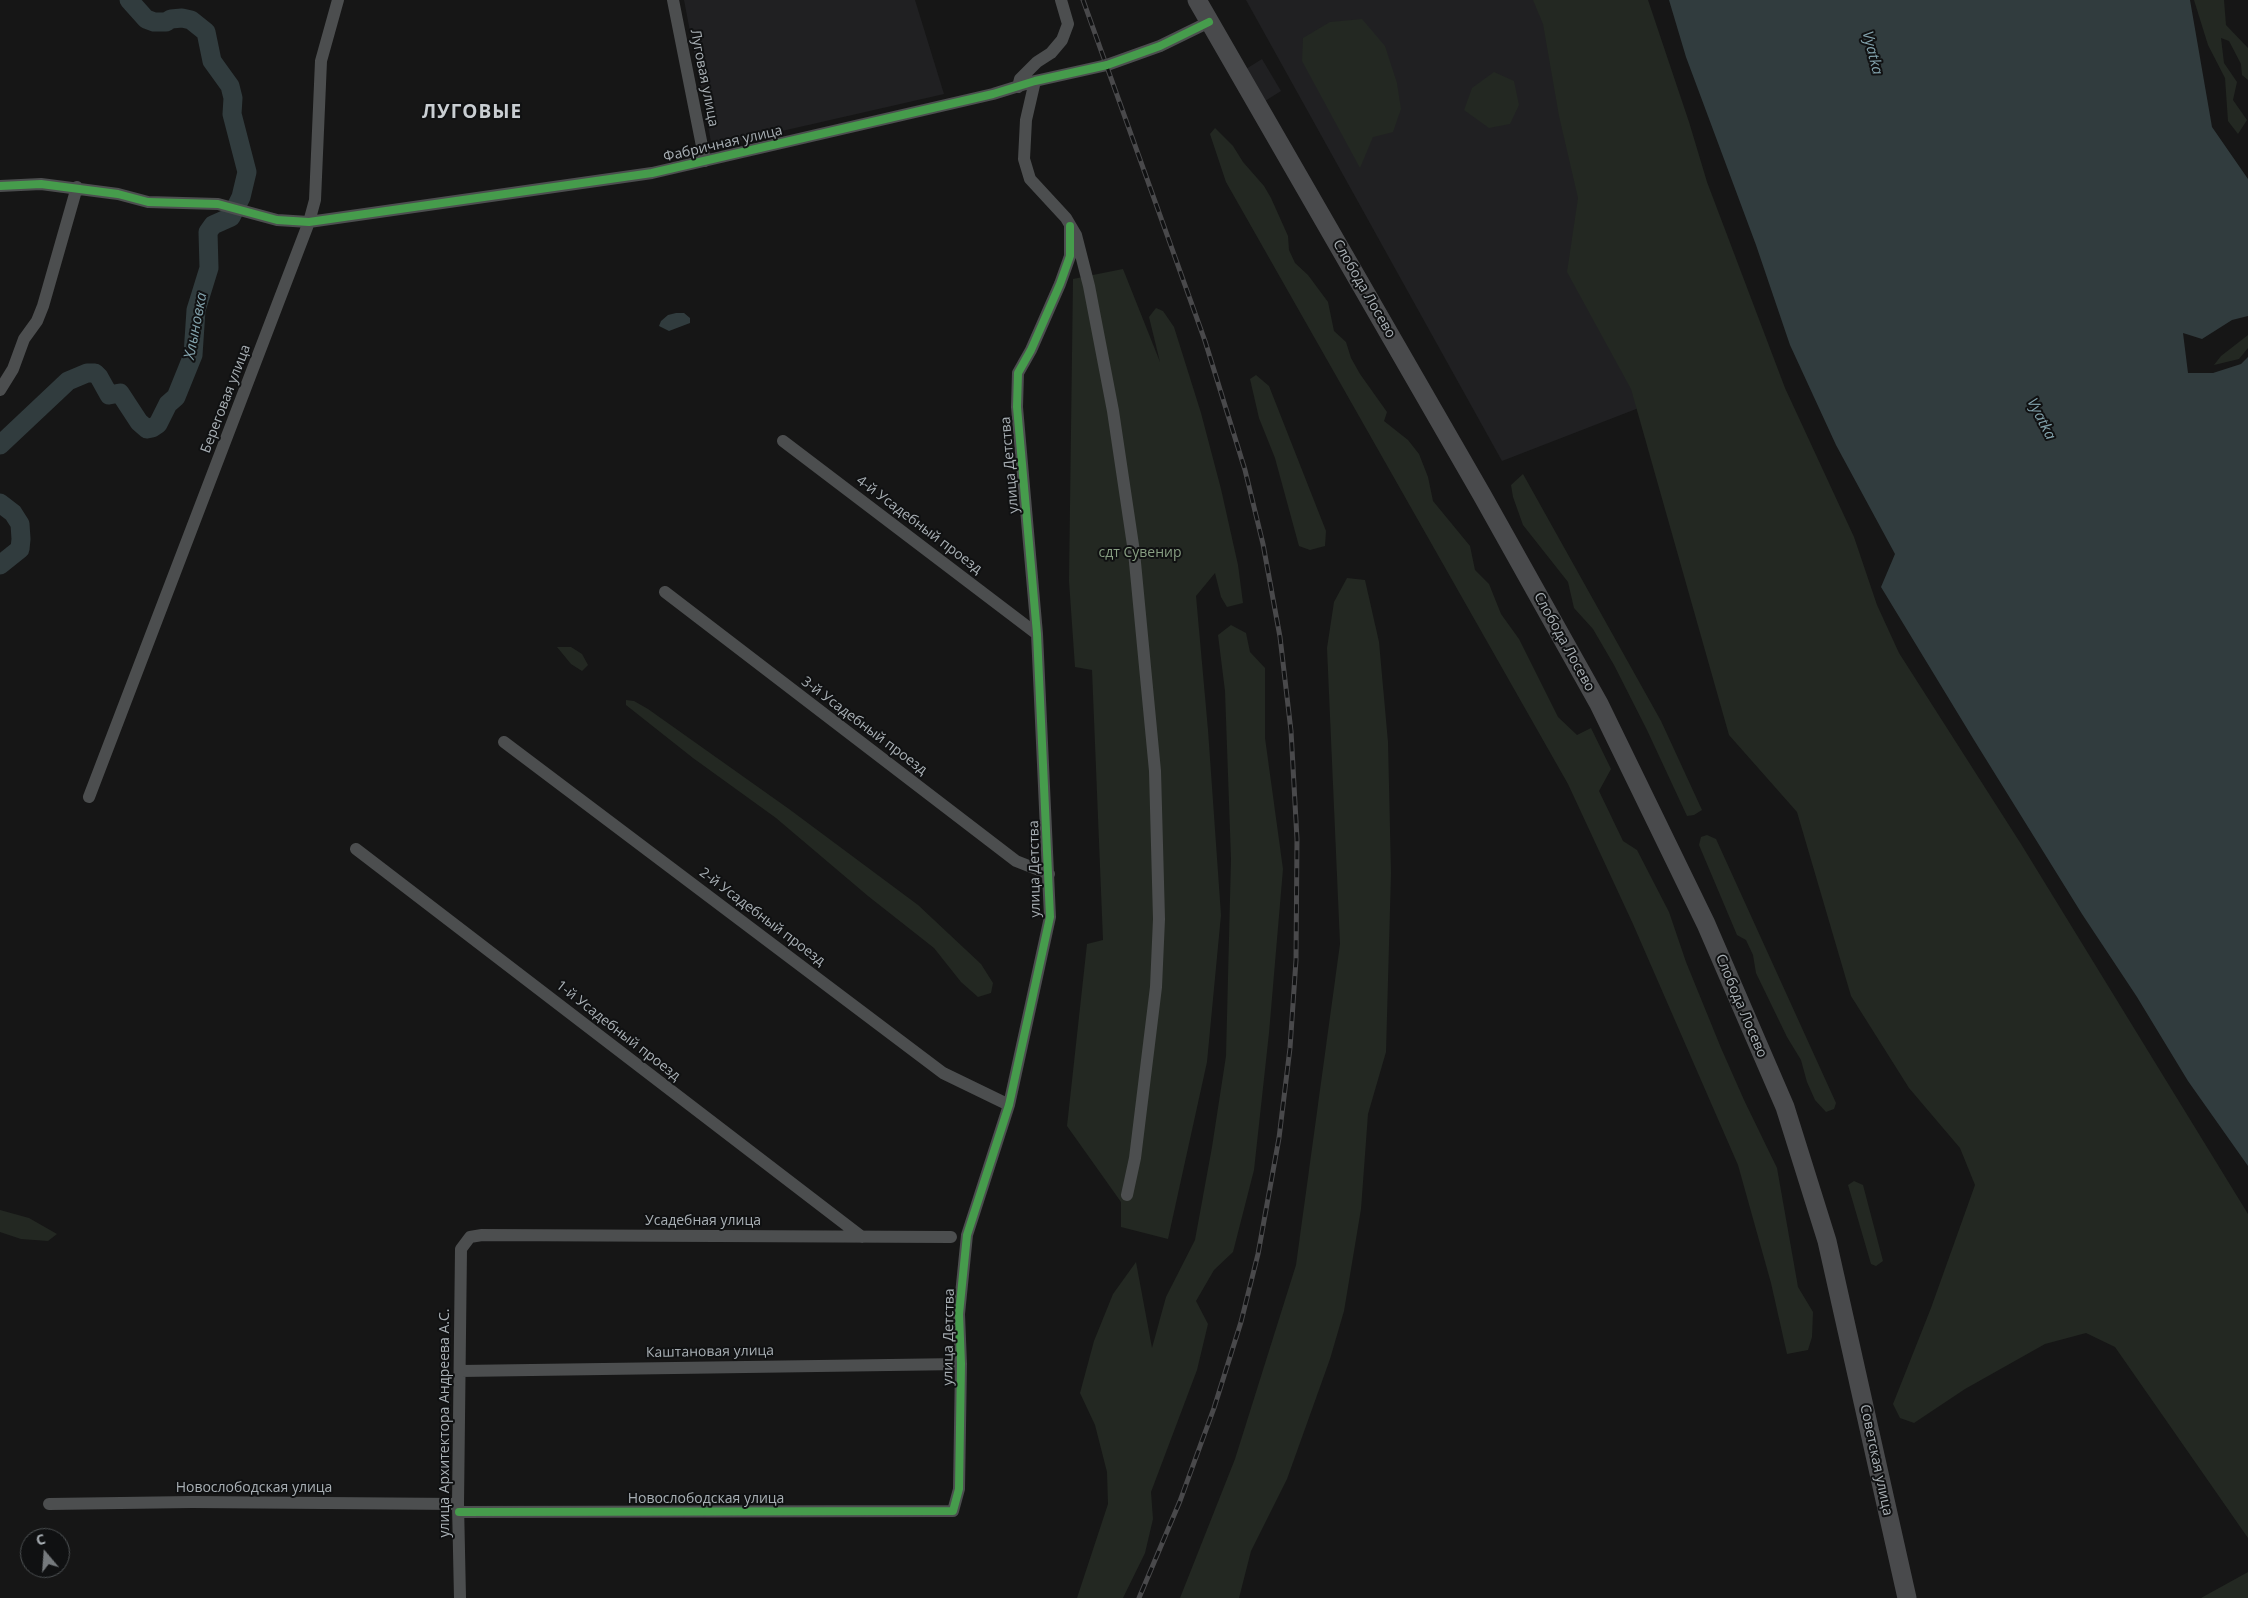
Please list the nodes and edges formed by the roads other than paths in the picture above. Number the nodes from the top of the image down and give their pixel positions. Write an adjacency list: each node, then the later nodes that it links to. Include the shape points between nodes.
1 (338, 0): 11 (street, Береговая улица, via 321,61 315,200)
2 (673, 0): 8 (street, Луговая улица)
3 (1061, 0): 7 (street, via 1068,24 1062,40 1020,79)
4 (1197, 0): 5 (main road, Слобода Лосево)
5 (1209, 22): 6 (street, Фабричная улица, via 1160,46 1112,63); 26 (main road, Слобода Лосево, via 1482,494 1599,704 1706,924 1785,1107 1827,1242)
6 (1035, 81): 7 (street, Фабричная улица); 12 (street, via 1026,120 1024,159 1030,179 1058,208)
7 (1018, 87): 8 (street, Фабричная улица)
8 (705, 161): 11 (street, Фабричная улица, via 652,173)
9 (0, 186): 10 (street, Фабричная улица, via 42,184)
10 (77, 187): 11 (street, Фабричная улица, via 148,202 218,204 277,220); 13 (street, via 44,306)
11 (309, 222): 18 (street, Береговая улица)
12 (1070, 226): 16 (street, улица Детства, via 1070,256 1018,374 1017,407); 22 (street, via 1082,251 1113,411 1134,552 1155,771 1159,919 1156,987)
13 (0, 390)
14 (783, 441): 16 (street, 4-й Усадебный проезд)
15 (665, 592): 20 (street, 3-й Усадебный проезд, via 1016,861)
16 (1038, 634): 20 (street, улица Детства)
17 (504, 742): 21 (street, 2-й Усадебный проезд, via 943,1073)
18 (89, 797)
19 (356, 849): 23 (street, 1-й Усадебный проезд)
20 (1049, 874): 21 (street, улица Детства, via 1050,917)
21 (1009, 1105): 27 (street, улица Детства, via 967,1235 958,1314)
22 (1128, 1195)
23 (862, 1236): 24 (street, Усадебная улица); 25 (street, Усадебная улица, via 482,1235 470,1238)
24 (951, 1236)
25 (461, 1249): 28 (street, улица Архитектора Андреева А.С.)
26 (1846, 1322): 33 (main road, Советская улица)
27 (961, 1364): 28 (street, Каштановая улица); 31 (street, улица Детства, via 959,1489)
28 (460, 1370): 30 (street, улица Архитектора Андреева А.С.)
29 (50, 1504): 30 (street, Новослободская улица, via 192,1502)
30 (459, 1508): 31 (street, Новослободская улица); 32 (street, улица Архитектора Андреева А.С.)
31 (953, 1511)
32 (460, 1598)
33 (1907, 1598)

